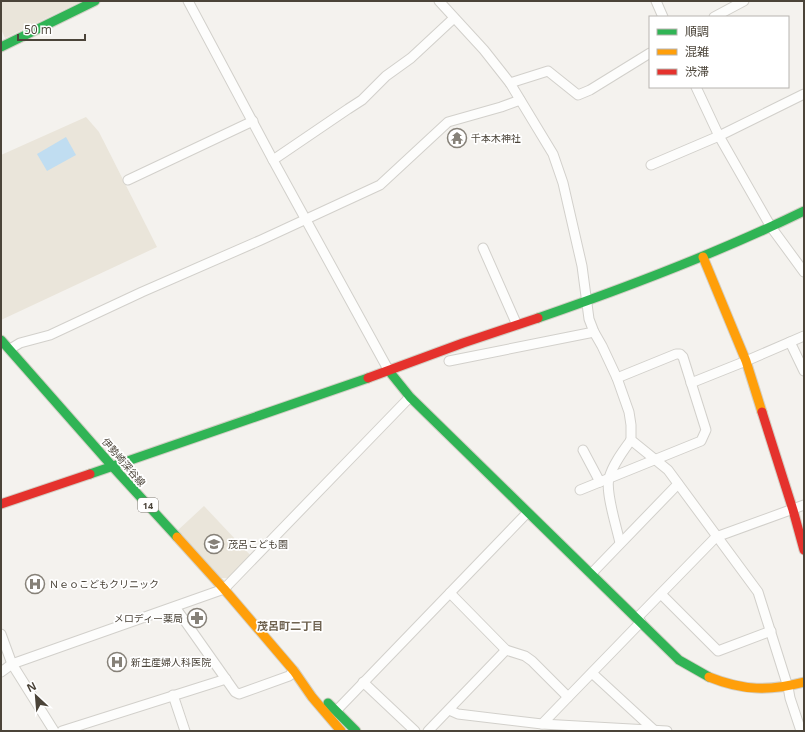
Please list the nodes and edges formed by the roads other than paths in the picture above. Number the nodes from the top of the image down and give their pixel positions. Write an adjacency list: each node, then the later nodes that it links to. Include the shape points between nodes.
1 (95, 1): 9 (street)
2 (188, 1): 15 (street)
3 (439, 1): 8 (street)
4 (656, 1): 6 (street)
5 (744, 1): 7 (street)
6 (663, 16)
7 (716, 16)
8 (454, 18): 11 (street); 17 (street, via 362,100)
9 (1, 47)
10 (649, 54): 11 (street, via 578,95 548,71)
11 (510, 83): 14 (street)
12 (696, 88): 16 (street)
13 (804, 94): 16 (street)
14 (520, 100): 21 (street, via 448,122 380,185); 26 (street, via 553,154 563,183 582,266)
15 (253, 121): 17 (street); 19 (street)
16 (719, 136): 18 (street); 22 (street)
17 (273, 160): 21 (street)
18 (651, 165)
19 (128, 180)
20 (804, 211): 22 (street)
21 (306, 219): 32 (street, via 50,335 20,343); 35 (street)
22 (771, 227): 24 (street); 25 (street)
23 (483, 248): 27 (street)
24 (703, 257): 26 (street); 34 (street)
25 (804, 272)
26 (587, 301): 27 (street); 28 (street, via 589,319)
27 (517, 325): 35 (street)
28 (594, 332): 33 (street); 37 (street)
29 (804, 336): 31 (street)
30 (1, 340): 32 (street, 伊勢崎深谷線 / 14)
31 (790, 342): 34 (street); 36 (street)
32 (10, 349): 43 (street, 伊勢崎深谷線 / 14)
33 (449, 361)
34 (746, 361): 38 (street); 50 (street)
35 (389, 371): 39 (street); 43 (street)
36 (804, 371)
37 (617, 378): 38 (street, via 680,354); 40 (street, via 629,412)
38 (691, 383): 42 (street, via 706,430 704,436 701,440)
39 (410, 397): 51 (street); 56 (street)
40 (631, 440): 42 (street); 44 (street)
41 (583, 450): 45 (street)
42 (656, 459): 44 (street); 46 (street)
43 (112, 466): 48 (street); 56 (street, 伊勢崎深谷線 / 14)
44 (609, 478): 45 (street); 53 (street, via 610,498)
45 (600, 482): 47 (street)
46 (678, 484): 52 (street); 53 (street)
47 (580, 490)
48 (1, 504)
49 (804, 506): 50 (street)
50 (793, 510): 52 (street); 54 (street)
51 (527, 513): 55 (street); 57 (street)
52 (716, 538): 58 (street); 61 (street, via 758,592)
53 (620, 543): 55 (street)
54 (804, 550)
55 (591, 574): 60 (street)
56 (224, 589): 59 (street); 65 (street, 伊勢崎深谷線 / 14)
57 (450, 593): 63 (street); 69 (street)
58 (661, 594): 60 (street); 61 (street, via 718,651)
59 (175, 607): 64 (street); 68 (street)
60 (639, 620): 67 (street); 71 (street, via 679,660 712,678 744,688 768,690)
61 (771, 631): 71 (street)
62 (1, 634): 64 (street)
63 (506, 650): 73 (street, via 532,661); 74 (street)
64 (12, 664): 66 (street); 78 (street)
65 (294, 671): 68 (street, via 290,676 239,694); 75 (street, 伊勢崎深谷線 / 14); 81 (street, 伊勢崎深谷線 / 14)
66 (1, 672)
67 (592, 672): 73 (street); 77 (street)
68 (226, 679): 72 (street)
69 (363, 682): 75 (street); 83 (street)
70 (804, 682): 71 (street)
71 (788, 687): 86 (street)
72 (173, 695): 79 (street); 80 (street)
73 (568, 697): 76 (street)
74 (449, 710): 76 (street, via 458,714); 84 (street)
75 (336, 711): 82 (street, 伊勢崎深谷線 / 14)
76 (542, 724): 77 (street)
77 (654, 730): 85 (street)
78 (54, 731)
79 (62, 731)
80 (185, 731)
81 (341, 731)
82 (356, 731)
83 (415, 731)
84 (428, 731)
85 (667, 731)
86 (801, 731)

